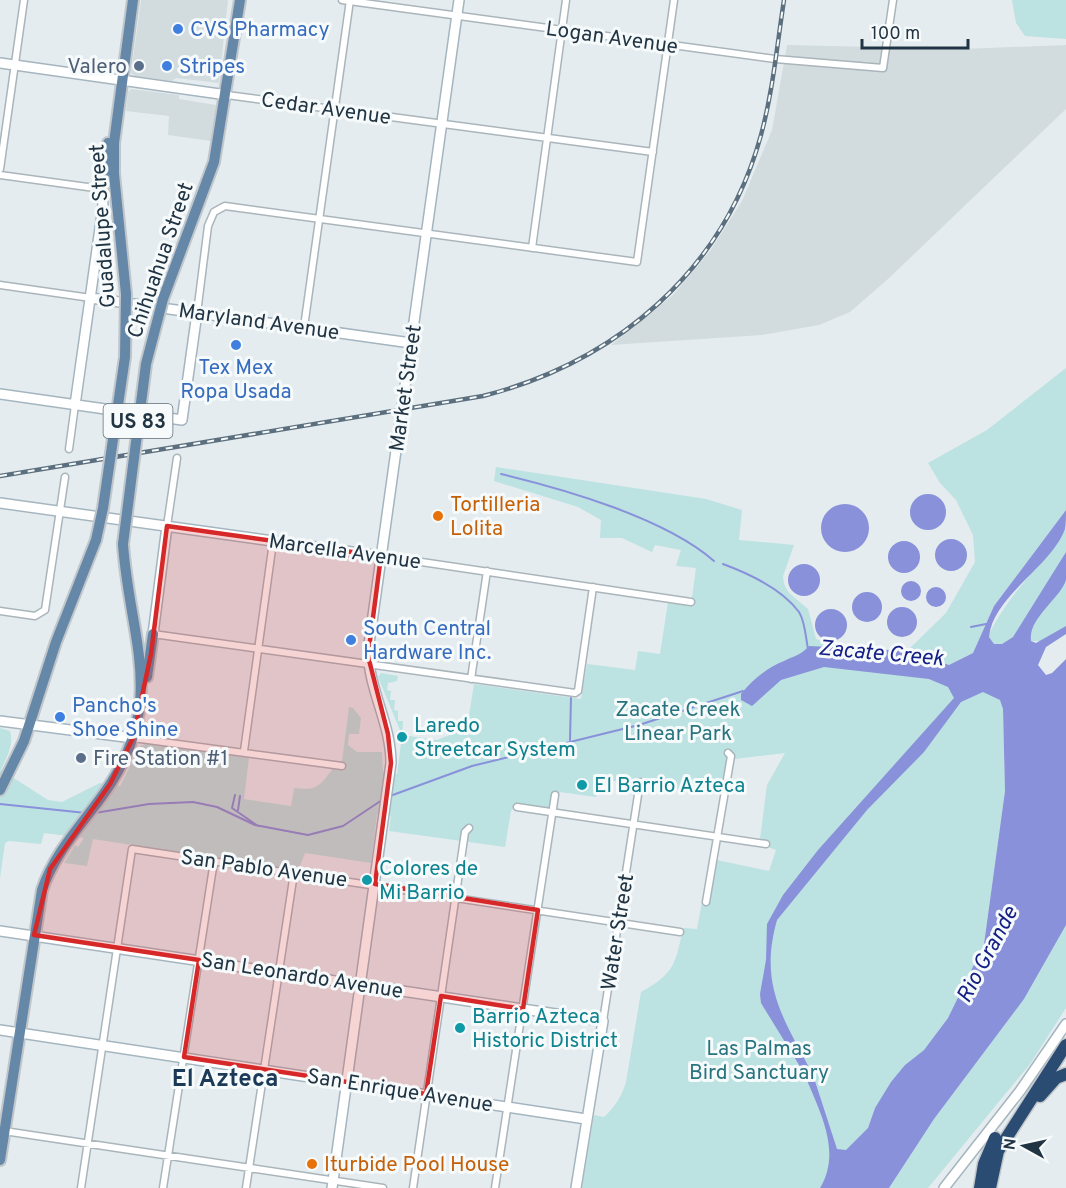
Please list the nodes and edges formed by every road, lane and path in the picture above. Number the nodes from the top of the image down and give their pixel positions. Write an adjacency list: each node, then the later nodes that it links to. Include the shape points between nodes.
1 (24, 0): 14 (street)
2 (133, 0): 15 (main road, Guadalupe Street / US 83)
3 (240, 0): 16 (main road, Chihuahua Street / US 83)
4 (342, 0): 9 (street, Logan Avenue)
5 (459, 0): 10 (street, Market Street)
6 (566, 0): 11 (street)
7 (674, 0): 12 (street)
8 (893, 0): 12 (street, Logan Avenue, via 883,68 775,59)
9 (350, 1): 10 (street, Logan Avenue); 18 (street)
10 (456, 15): 11 (street, Logan Avenue); 19 (street, Market Street)
11 (562, 30): 12 (street, Logan Avenue); 20 (street)
12 (668, 44): 21 (street)
13 (0, 63): 14 (street, Cedar Avenue)
14 (15, 65): 15 (street, Cedar Avenue); 22 (street)
15 (122, 81): 16 (street, Cedar Avenue); 17 (main road, Guadalupe Street / US 83)
16 (227, 95): 18 (street, Cedar Avenue); 51 (main road, Chihuahua Street / US 83, bridge, via 206,190 163,299 146,364 123,544 127,595 142,664)
17 (118, 105): 24 (main road); 53 (main road, Guadalupe Street / US 83, bridge, via 114,174 126,294 125,357 96,540)
18 (334, 109): 19 (street, Cedar Avenue); 25 (street)
19 (441, 124): 20 (street, Cedar Avenue); 26 (street, Market Street)
20 (546, 138): 21 (street, Cedar Avenue); 27 (street)
21 (653, 152): 27 (street, via 637,262)
22 (0, 169)
23 (0, 175): 24 (street)
24 (102, 189): 29 (street, Guadalupe Street)
25 (318, 219): 26 (street); 30 (street, Chihuahua Street, via 223,207 214,212 208,226); 31 (street)
26 (426, 235): 27 (street); 32 (street, Market Street)
27 (532, 248)
28 (0, 285): 29 (street, Maryland Avenue)
29 (91, 298): 30 (street, Maryland Avenue); 34 (street, Guadalupe Street)
30 (197, 313): 31 (street, Maryland Avenue); 34 (street, Chihuahua Street, via 181,425)
31 (304, 327): 32 (street, Maryland Avenue)
32 (411, 343): 42 (street, Market Street)
33 (0, 394): 34 (street)
34 (75, 405): 35 (street, Guadalupe Street)
35 (69, 449)
36 (177, 458): 40 (street)
37 (65, 477): 39 (street)
38 (0, 503): 39 (street, Marcella Avenue)
39 (60, 512): 40 (street, Marcella Avenue); 46 (street, via 47,604 42,614)
40 (167, 526): 41 (street, Marcella Avenue); 47 (street)
41 (273, 542): 42 (street, Marcella Avenue); 48 (street)
42 (381, 556): 43 (street, Marcella Avenue); 49 (street, Market Street)
43 (487, 571): 44 (street, Marcella Avenue); 50 (street)
44 (593, 587): 45 (street, Marcella Avenue); 50 (street, via 577,693)
45 (691, 602)
46 (0, 611)
47 (153, 634): 48 (street); 51 (main road)
48 (258, 649): 49 (street); 55 (street)
49 (369, 665): 50 (street); 69 (street, Market Street, via 388,734 390,773)
50 (471, 679)
51 (141, 706): 54 (main road, Chihuahua Street / US 83)
52 (0, 721): 53 (street)
53 (29, 725): 54 (street); 59 (main road, Guadalupe Street / US 83)
54 (133, 738): 55 (street); 76 (main road, Chihuahua Street / US 83, via 110,784 71,836 46,880)
55 (244, 751): 57 (street)
56 (729, 755): 65 (street)
57 (342, 766)
58 (640, 782): 63 (street, Water Street)
59 (0, 790)
60 (555, 795): 62 (street)
61 (517, 807): 62 (street)
62 (553, 812): 63 (street); 72 (street)
63 (634, 824): 65 (street); 73 (street, Water Street)
64 (469, 828): 70 (street, via 465,832)
65 (717, 836): 66 (street); 71 (street)
66 (766, 844)
67 (214, 861): 68 (street, San Pablo Avenue); 77 (street, San Pablo Avenue, via 132,849); 78 (street)
68 (294, 873): 69 (street, San Pablo Avenue); 79 (street)
69 (375, 884): 70 (street, San Pablo Avenue); 80 (street, Market Street)
70 (455, 898): 72 (street, San Pablo Avenue); 81 (street)
71 (706, 902)
72 (538, 910): 73 (street, San Pablo Avenue); 82 (street)
73 (618, 921): 75 (street, San Pablo Avenue); 83 (street, Water Street)
74 (0, 930): 76 (street, San Leonardo Avenue)
75 (680, 932)
76 (34, 935): 77 (street, San Leonardo Avenue); 86 (main road, US 83)
77 (116, 947): 78 (street, San Leonardo Avenue); 87 (street)
78 (199, 960): 79 (street, San Leonardo Avenue); 89 (street)
79 (279, 971): 80 (street, San Leonardo Avenue); 92 (street)
80 (360, 985): 81 (street, San Leonardo Avenue); 94 (street, Market Street)
81 (441, 996): 82 (street, San Leonardo Avenue); 95 (street)
82 (523, 1009): 83 (street, San Leonardo Avenue); 96 (street)
83 (603, 1021): 98 (street, Water Street)
84 (1066, 1024): 112 (street, via 1020,1091)
85 (0, 1030): 86 (street, San Enrique Avenue)
86 (18, 1032): 87 (street, San Enrique Avenue); 99 (main road, US 83)
87 (103, 1045): 89 (street, San Enrique Avenue); 100 (street)
88 (1066, 1045): 90 (highway)
89 (184, 1057): 92 (street, San Enrique Avenue); 101 (street)
90 (1058, 1062): 97 (highway); 113 (highway, via 994,1140)
91 (1066, 1068): 93 (highway)
92 (264, 1069): 94 (street, San Enrique Avenue); 103 (street)
93 (1061, 1076): 97 (highway)
94 (347, 1081): 95 (street, San Enrique Avenue); 104 (street, Market Street)
95 (426, 1094): 96 (street, San Enrique Avenue); 109 (street)
96 (508, 1106): 98 (street, San Enrique Avenue); 110 (street)
97 (1022, 1113): 114 (highway, via 998,1150)
98 (586, 1119): 111 (street, Water Street)
99 (2, 1131): 100 (street); 102 (main road, US 83)
100 (88, 1143): 101 (street); 105 (street)
101 (169, 1155): 103 (street); 106 (street)
102 (0, 1160)
103 (250, 1167): 104 (street); 107 (street)
104 (333, 1184): 108 (street)
105 (81, 1188)
106 (164, 1188)
107 (246, 1188)
108 (383, 1188)
109 (413, 1188)
110 (495, 1188)
111 (576, 1188)
112 (944, 1188)
113 (980, 1188)
114 (990, 1188)

